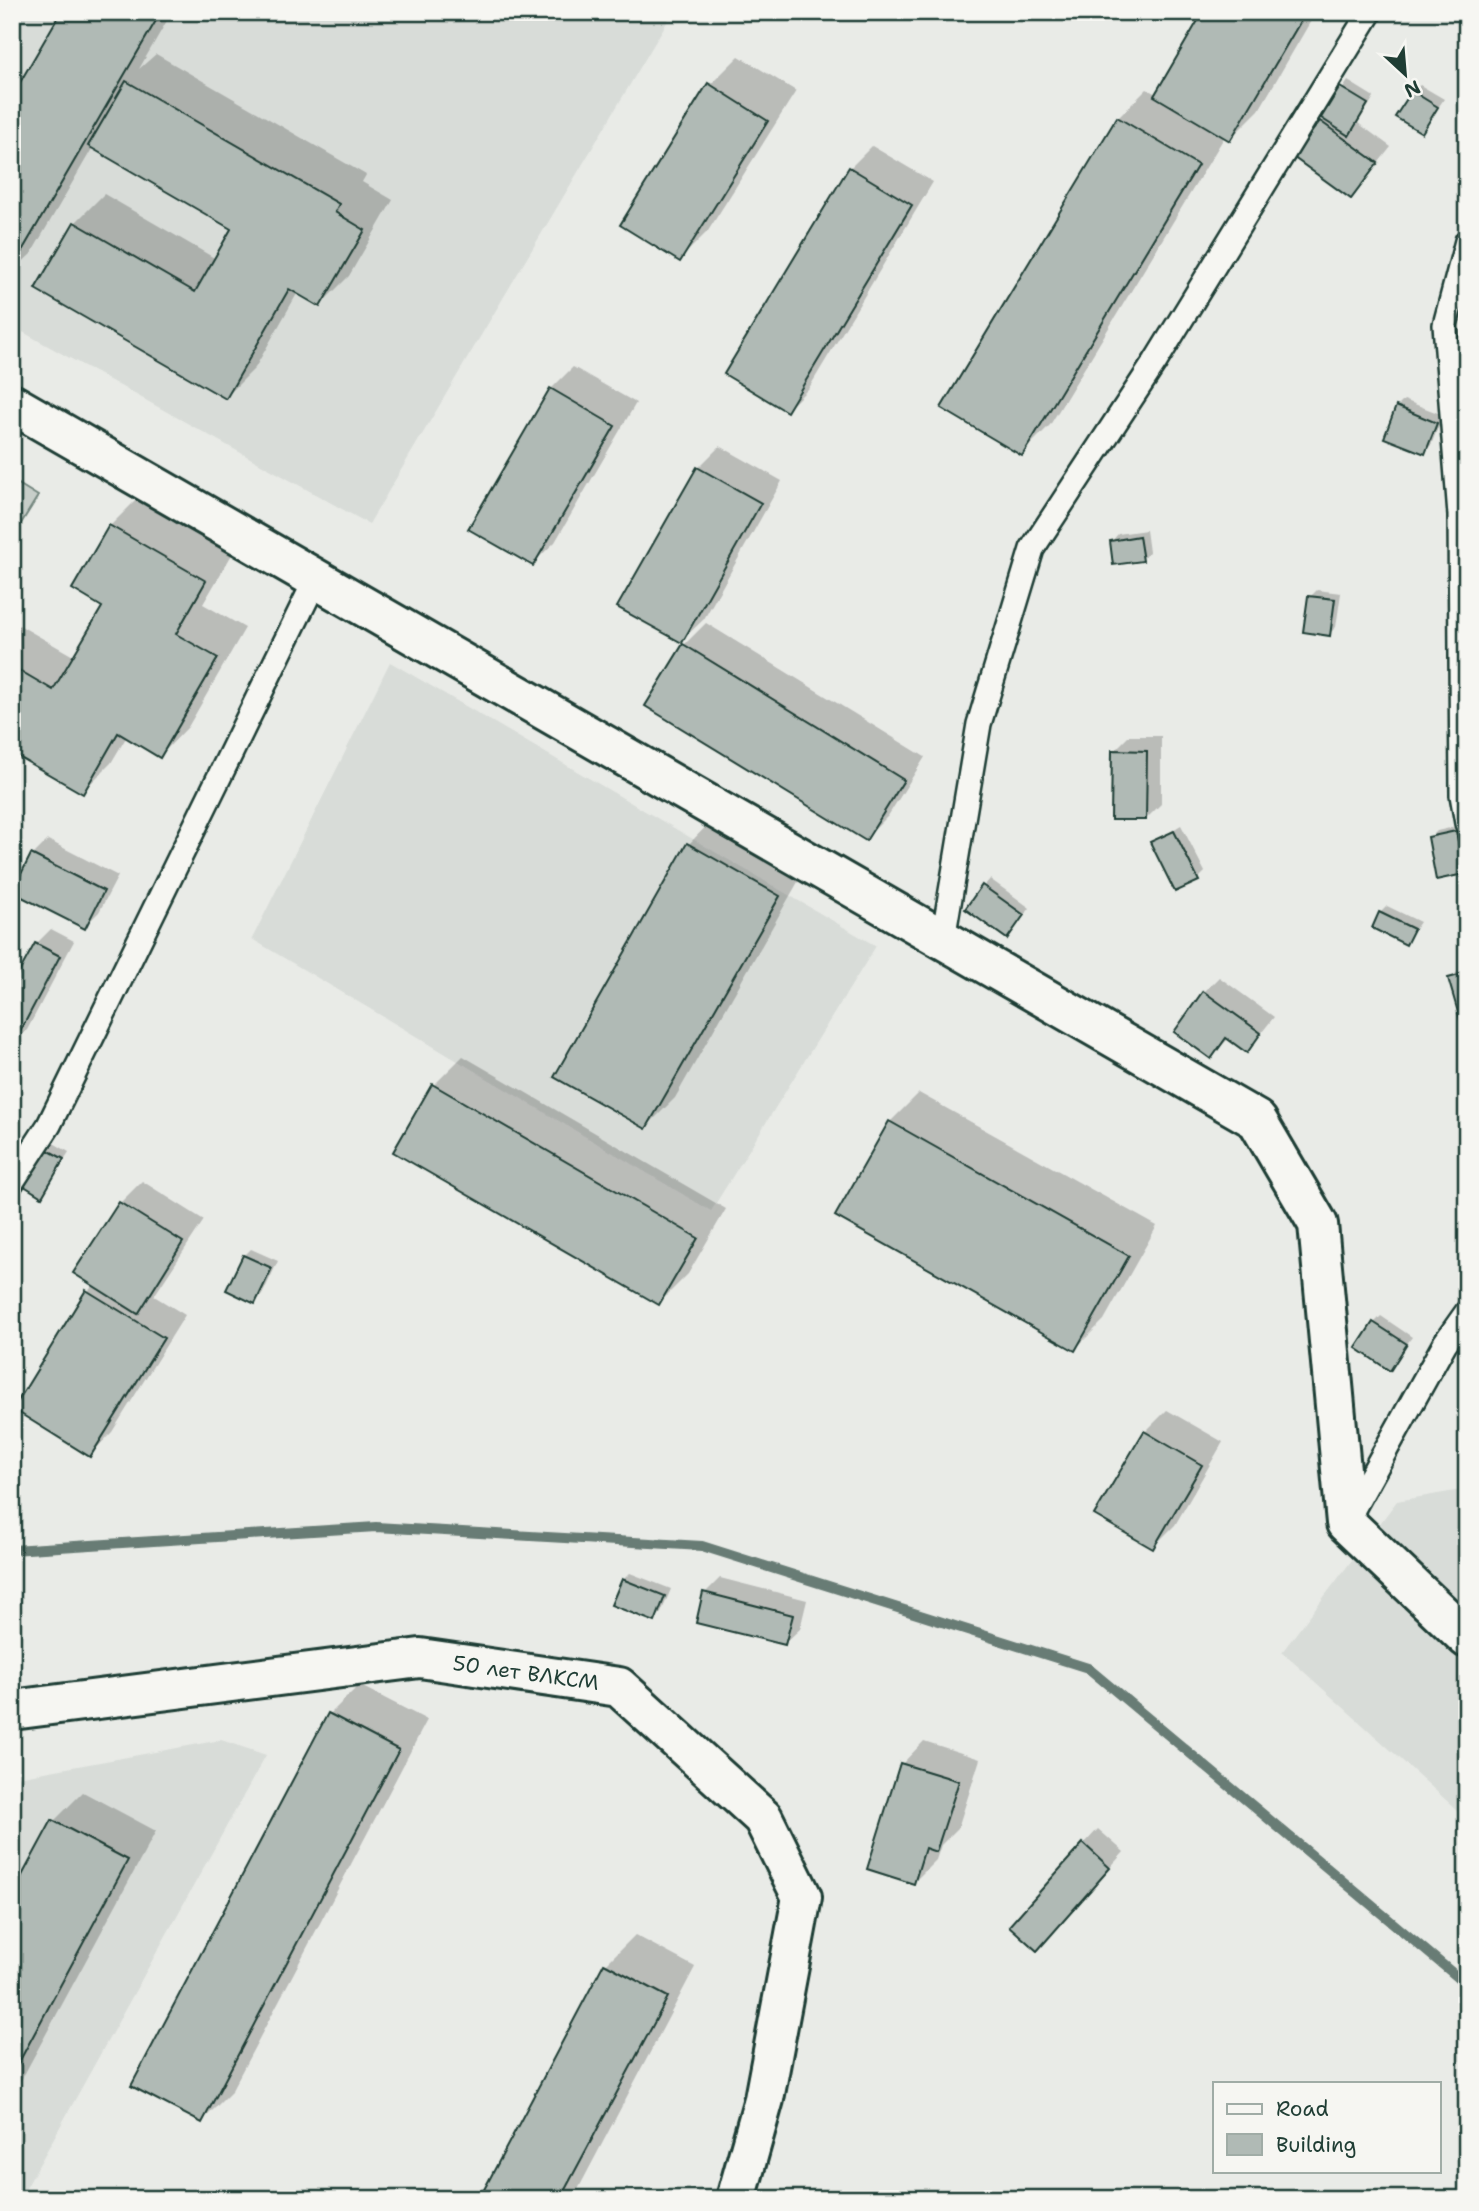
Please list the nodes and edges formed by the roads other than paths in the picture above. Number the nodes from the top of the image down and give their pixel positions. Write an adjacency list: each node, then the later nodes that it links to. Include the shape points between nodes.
1 (1370, 12): 6 (lane, via 1155,362 1032,549 979,724)
2 (1467, 241): 5 (lane, via 1445,326 1460,515 1462,795)
3 (12, 404): 4 (street)
4 (316, 579): 6 (street); 7 (lane, via 49,1125)
5 (1467, 822)
6 (943, 939): 9 (street, via 1257,1120 1318,1224)
7 (12, 1182)
8 (1467, 1312): 9 (lane, via 1445,1343)
9 (1346, 1523): 10 (street)
10 (1467, 1638)
11 (12, 1710): 12 (street, 50 лет ВЛКСМ, via 420,1658 619,1687 763,1818 802,1897 764,2099)
12 (736, 2199)

